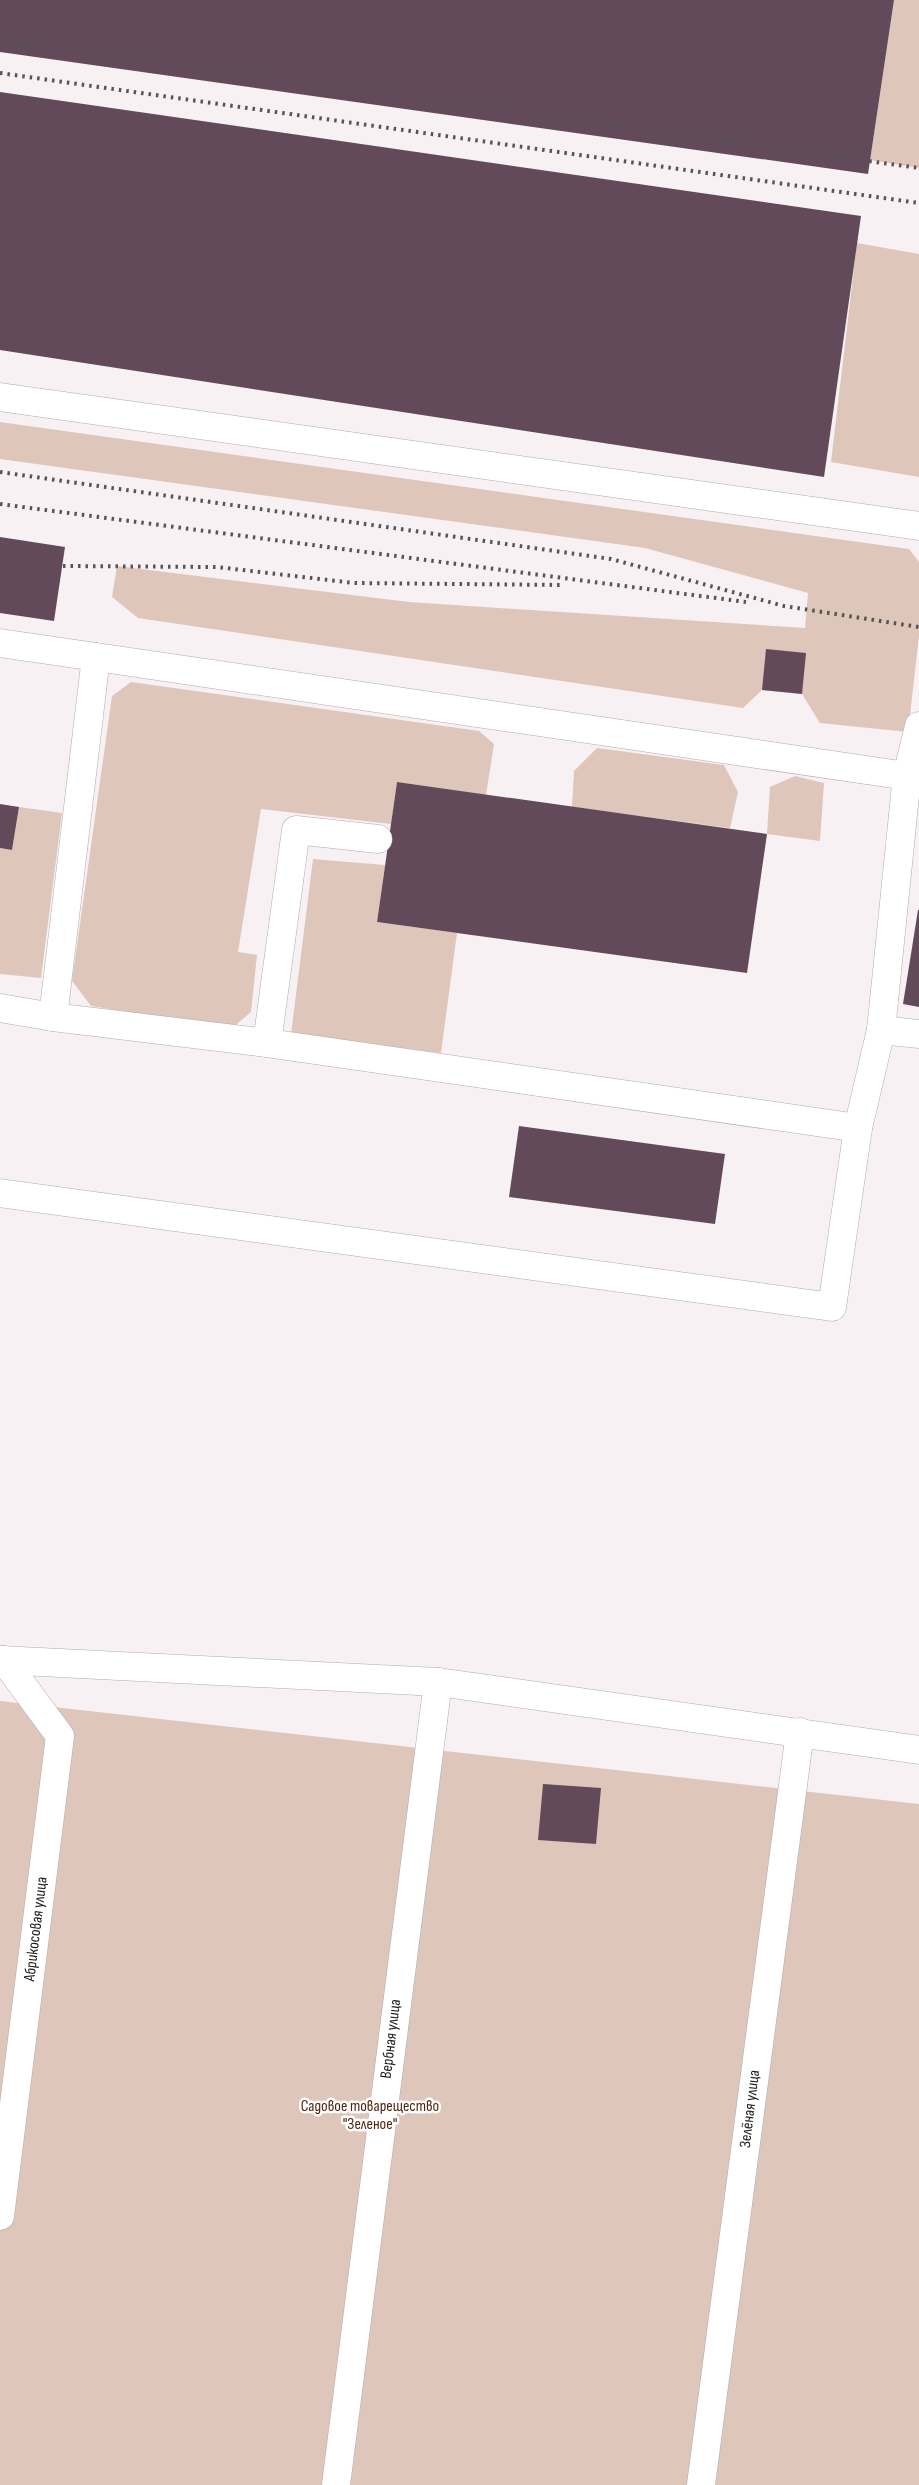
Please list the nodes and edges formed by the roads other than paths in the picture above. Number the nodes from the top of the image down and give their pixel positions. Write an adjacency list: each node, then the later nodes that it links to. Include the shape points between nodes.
1 (0, 397): 2 (street)
2 (919, 526)
3 (0, 643): 4 (street)
4 (96, 657): 6 (street); 9 (street)
5 (919, 726): 6 (street)
6 (907, 776): 10 (street)
7 (378, 839): 12 (street, via 296,830)
8 (0, 1008): 9 (street)
9 (54, 1016): 12 (street)
10 (881, 1030): 11 (street); 13 (street)
11 (919, 1034)
12 (268, 1044): 13 (street)
13 (858, 1128): 14 (street, via 832,1307)
14 (0, 1193)
15 (2, 1660): 16 (street); 19 (street, Абрикосовая улица, via 60,1736)
16 (438, 1682): 17 (street); 20 (street, Вербная улица)
17 (800, 1732): 18 (street); 21 (street, Зелёная улица)
18 (919, 1750)
19 (0, 2216)
20 (336, 2485)
21 (701, 2485)

